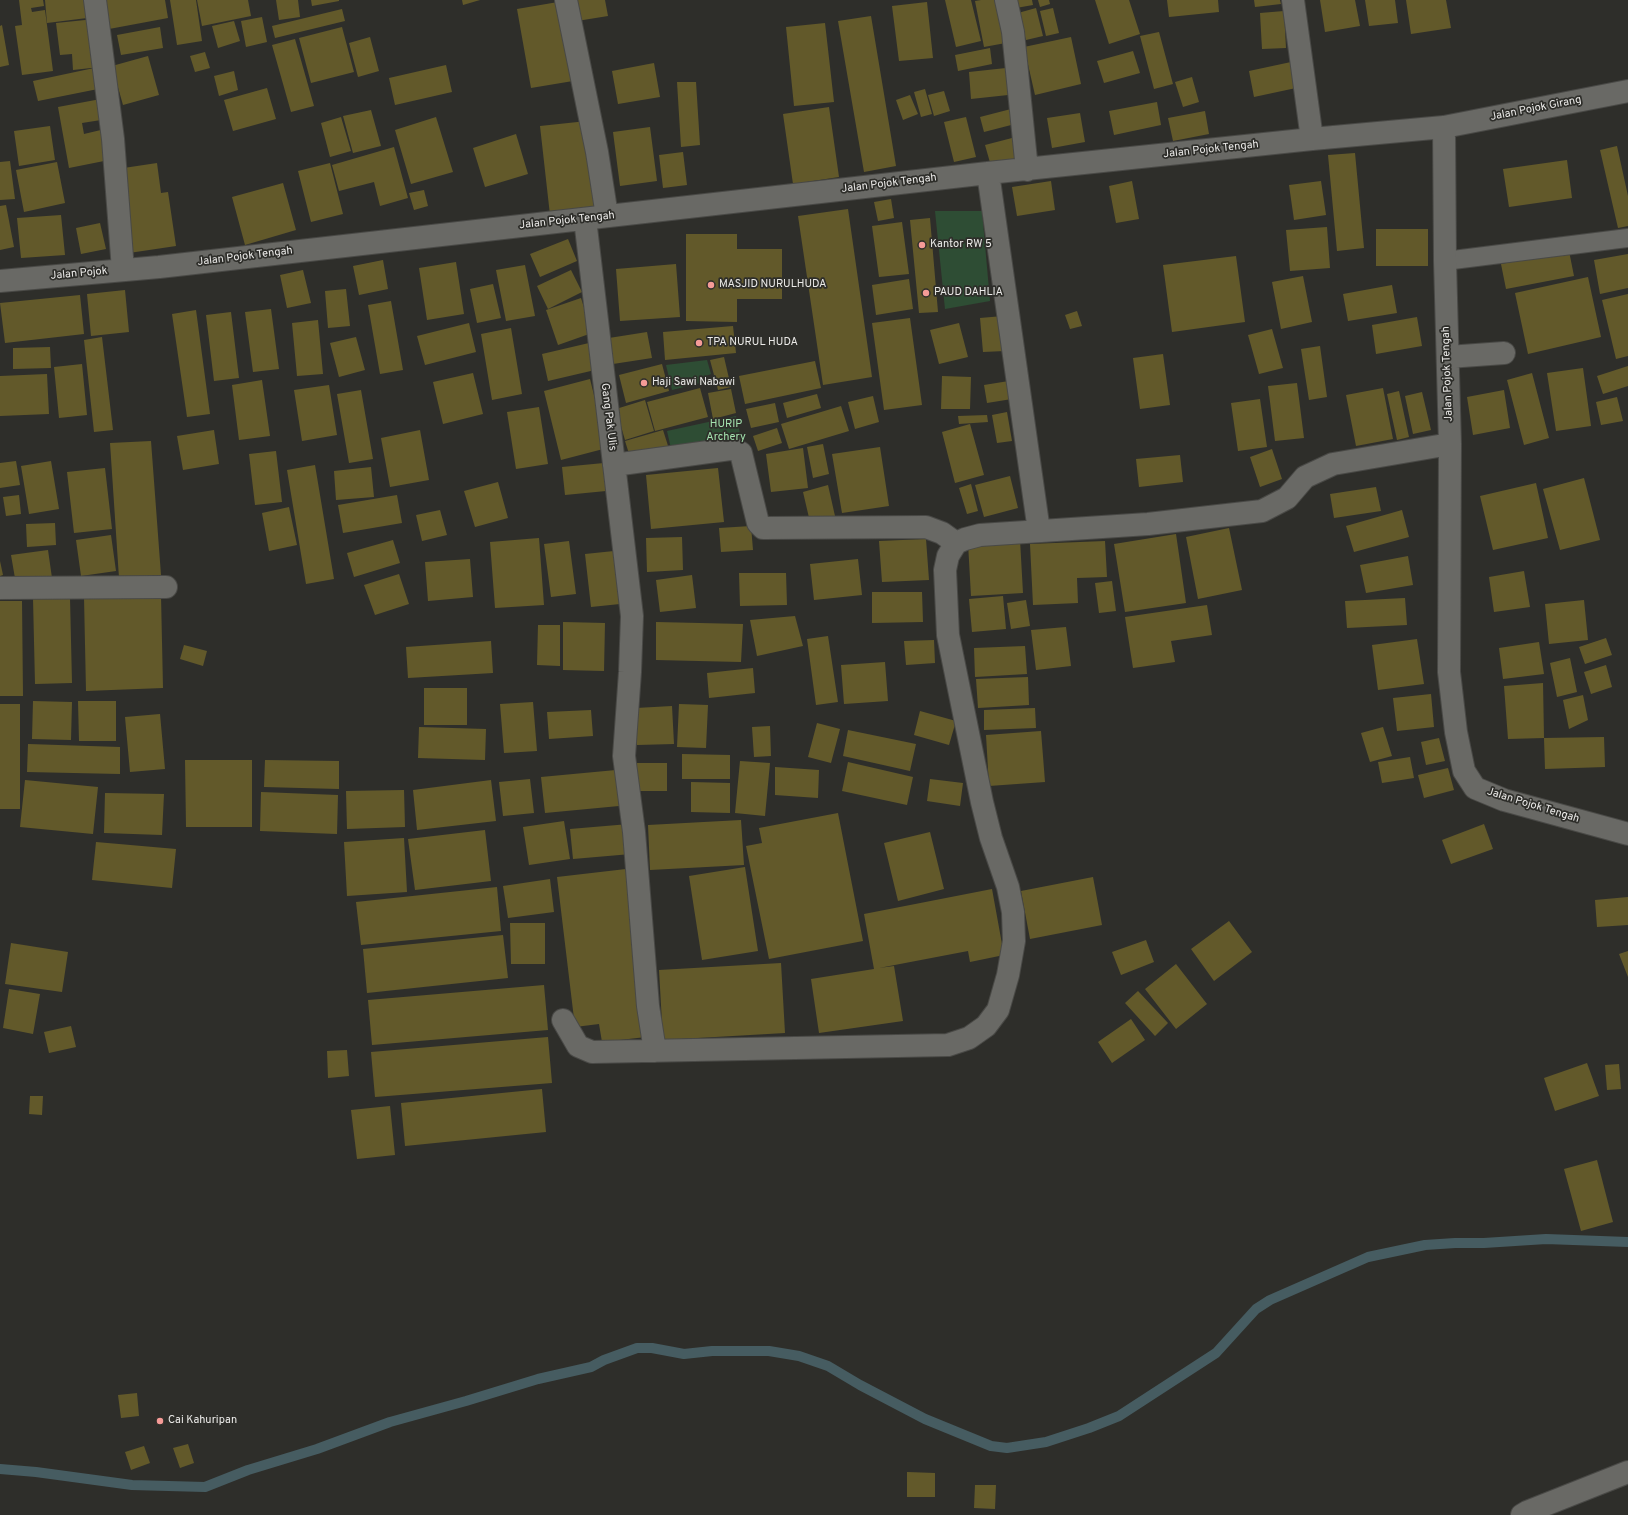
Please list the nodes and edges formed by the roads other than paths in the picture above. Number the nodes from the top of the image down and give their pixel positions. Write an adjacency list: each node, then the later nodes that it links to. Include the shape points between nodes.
1 (95, 0): 15 (street, via 113,139)
2 (566, 0): 10 (street)
3 (1006, 0): 8 (street, via 1013,32)
4 (1293, 0): 7 (street)
5 (1628, 91): 6 (street, Jalan Pojok Girang)
6 (1444, 127): 7 (street, Jalan Pojok Tengah); 13 (street, Jalan Pojok Tengah)
7 (1312, 139): 8 (street, Jalan Pojok Tengah)
8 (1027, 170): 9 (street, Jalan Pojok Tengah)
9 (988, 173): 10 (street, Jalan Pojok Tengah); 21 (street)
10 (607, 216): 11 (street, Jalan Pojok Tengah)
11 (584, 219): 14 (street, Jalan Pojok Tengah); 20 (street, Gang Pak Ulis)
12 (1628, 238): 13 (lane)
13 (1445, 261): 18 (street, Jalan Pojok Tengah)
14 (159, 267): 15 (street, Jalan Pojok)
15 (123, 270): 16 (street, Jalan Pojok)
16 (0, 281)
17 (1504, 353): 18 (street)
18 (1448, 357): 19 (street, Jalan Pojok Tengah)
19 (1450, 444): 21 (street, via 1333,464 1305,477 1287,498 1262,511 1148,524); 25 (street, Jalan Pojok Tengah, via 1449,672 1456,732 1464,771 1475,788 1504,800)
20 (614, 465): 22 (street, via 736,450 741,453 758,523 763,528 926,527 942,533); 27 (street, Gang Pak Ulis, via 632,616 624,756 634,832 648,1006)
21 (1039, 531): 22 (street, via 980,536)
22 (956, 543): 27 (street, via 948,556 945,570 948,635 982,802 1013,912 1014,941 998,1010 986,1026 969,1038 948,1045)
23 (166, 587): 24 (street)
24 (0, 588)
25 (1628, 834)
26 (563, 1020): 27 (street, via 578,1046 592,1052)
27 (655, 1051)
28 (1628, 1472): 29 (street)
29 (1522, 1515)

